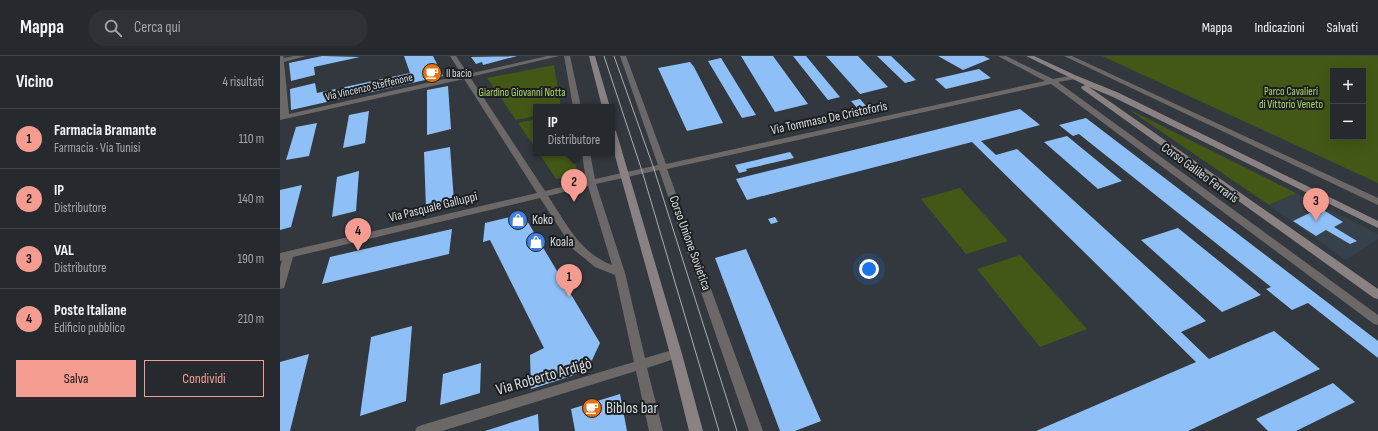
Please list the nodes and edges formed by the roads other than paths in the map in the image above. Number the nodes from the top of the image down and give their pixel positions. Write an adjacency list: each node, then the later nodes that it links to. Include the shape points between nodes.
1 (302, 56): 10 (street)
2 (453, 56): 11 (street)
3 (556, 56): 11 (street, Via Vincenzo Steffenone)
4 (567, 56): 14 (street)
5 (592, 56): 15 (main road)
6 (623, 56): 19 (street, Corso Unione Sovietica)
7 (1001, 56): 13 (street, Corso Galileo Ferraris)
8 (1029, 56): 12 (main road, Corso Galileo Ferraris)
9 (1067, 56): 23 (street)
10 (280, 59): 16 (street)
11 (467, 76): 16 (street, Via Vincenzo Steffenone); 22 (street)
12 (1072, 77): 13 (street, Via Tommaso De Cristoforis); 24 (main road, Corso Galileo Ferraris, via 1116,95); 28 (main road, Corso Galileo Ferraris)
13 (1053, 82): 19 (street, Via Tommaso De Cristoforis); 29 (street, Corso Galileo Ferraris)
14 (576, 104)
15 (605, 104)
16 (282, 118)
17 (615, 142): 20 (main road)
18 (587, 156): 21 (street)
19 (663, 168): 20 (street, Via Tommaso De Cristoforis); 35 (street, Corso Unione Sovietica)
20 (624, 175): 21 (street, Via Tommaso De Cristoforis); 30 (main road)
21 (591, 182): 22 (street, Via Pasquale Galluppi); 26 (street)
22 (543, 194): 25 (street, Via Pasquale Galluppi); 26 (street, via 577,247 599,264)
23 (1378, 202)
24 (1378, 225)
25 (285, 256): 27 (street)
26 (620, 273): 31 (street)
27 (280, 285)
28 (1378, 294)
29 (1378, 320)
30 (676, 354): 31 (street, Via Roberto Ardigò); 34 (main road)
31 (641, 366): 32 (street, Via Roberto Ardigò); 33 (street)
32 (422, 431)
33 (656, 431)
34 (696, 431)
35 (756, 431)

